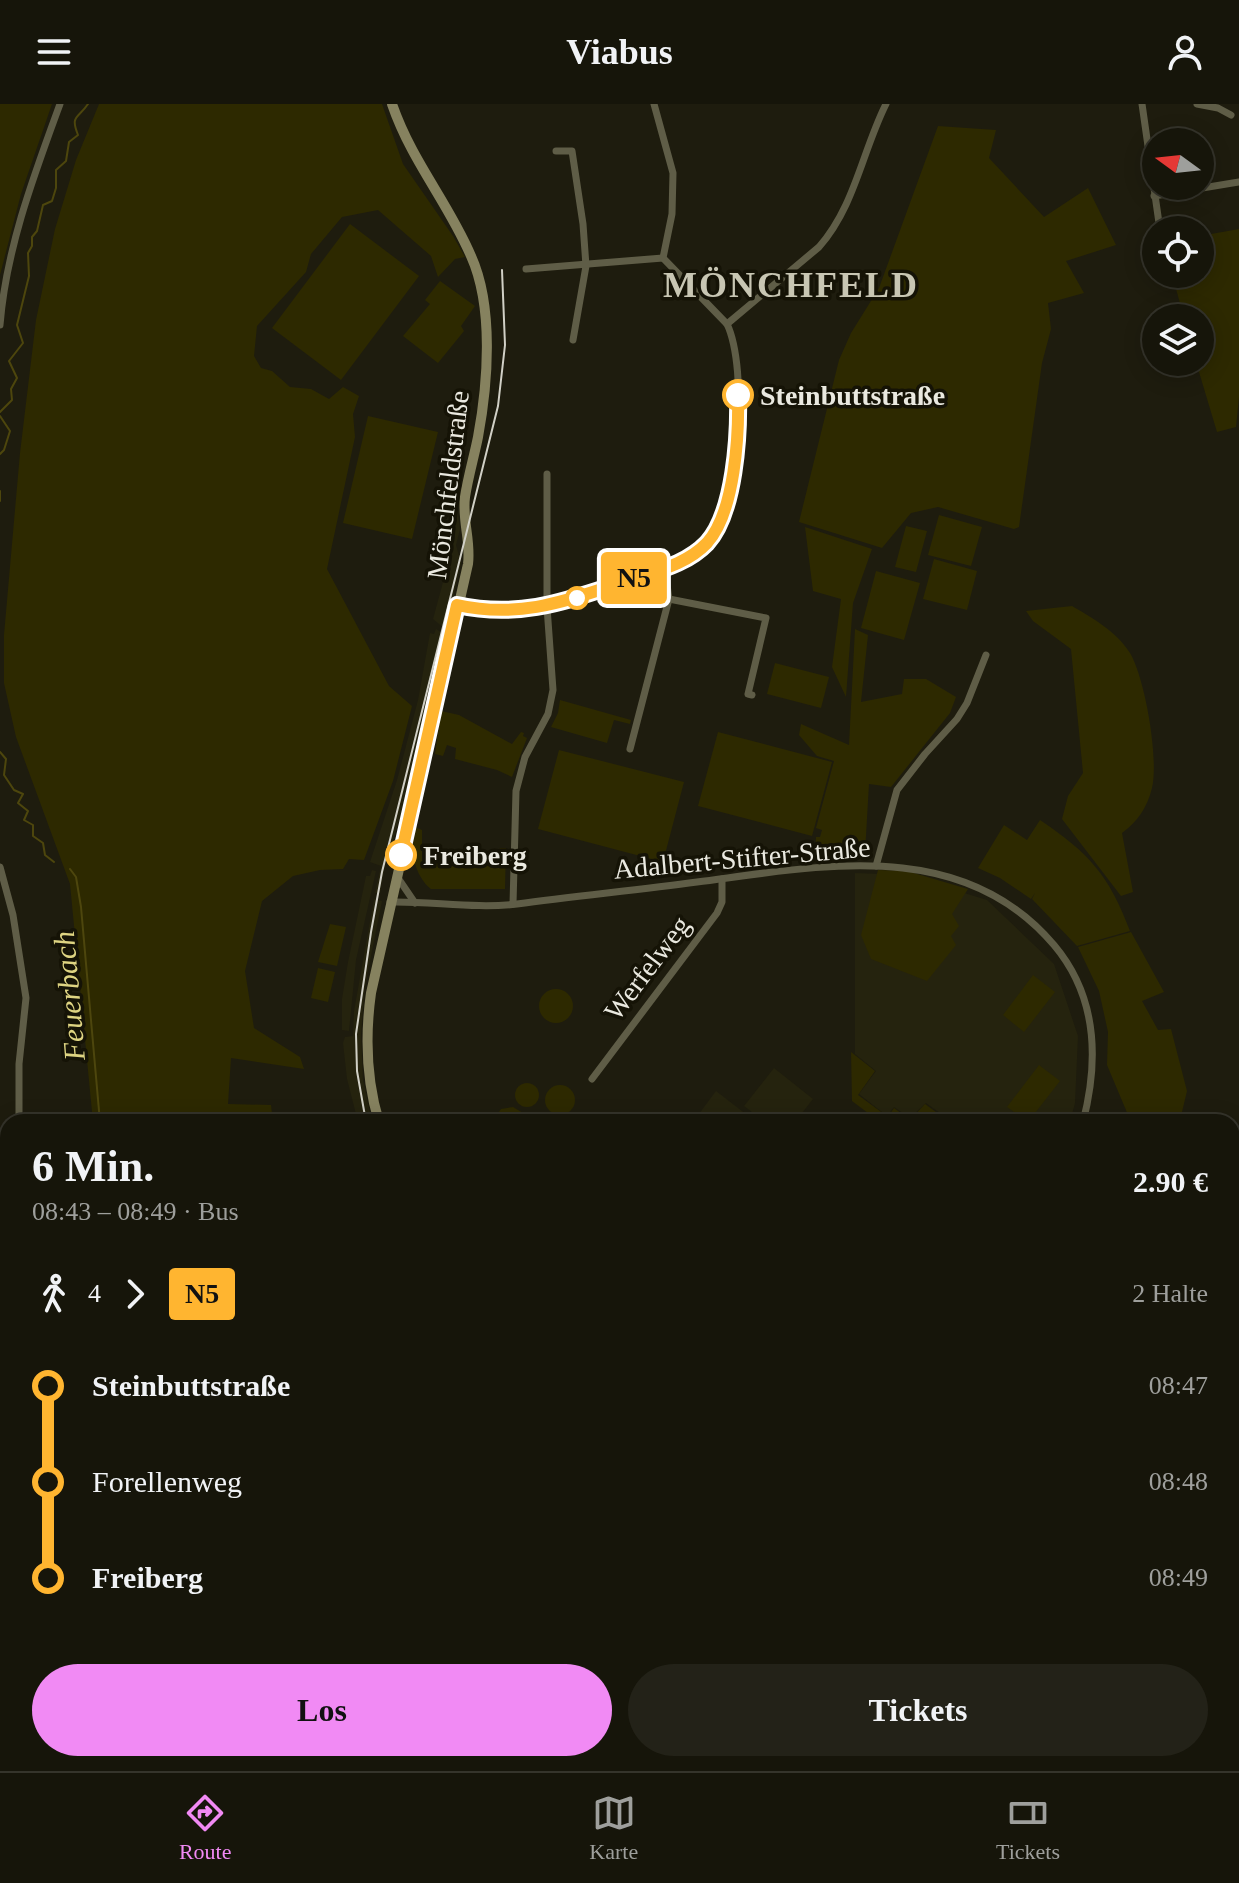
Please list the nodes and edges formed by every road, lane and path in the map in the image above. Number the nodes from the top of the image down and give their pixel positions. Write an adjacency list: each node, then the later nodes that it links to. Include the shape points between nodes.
1 (60, 104): 16 (street, via 16,234)
2 (392, 104): 21 (main road, Mönchfeldstraße, via 409,147 471,255 485,309 484,397 465,500 470,549)
3 (654, 104): 12 (street, via 673,173)
4 (886, 104): 15 (street, via 831,233)
5 (1142, 104): 8 (street)
6 (1197, 104): 7 (street)
7 (1231, 115)
8 (1145, 128)
9 (556, 151): 13 (street, via 572,151)
10 (1239, 182): 11 (street)
11 (1214, 186)
12 (663, 258): 13 (street); 15 (street)
13 (586, 266): 14 (street); 17 (street)
14 (526, 269)
15 (727, 324): 19 (street, via 737,367 739,417 729,492 707,543)
16 (0, 325)
17 (573, 340)
18 (547, 474): 22 (street)
19 (665, 570): 20 (street); 22 (street)
20 (669, 599): 24 (street, via 766,618 748,694); 25 (street)
21 (457, 605): 22 (street, via 480,610); 28 (main road, Mönchfeldstraße)
22 (547, 607): 32 (street, via 553,690 548,714 519,774)
23 (986, 655): 26 (street, via 957,719 897,790)
24 (752, 695)
25 (630, 749)
26 (876, 866): 29 (street, Adalbert-Stifter-Straße); 36 (street, Adalbert-Stifter-Straße, via 908,867 990,891 1017,907 1063,955 1084,998 1092,1033 1094,1066)
27 (0, 867): 34 (street, via 13,915 26,1007)
28 (396, 874): 30 (main road, Mönchfeldstraße); 31 (street)
29 (722, 879): 32 (street, Adalbert-Stifter-Straße); 33 (street, Werfelweg, via 717,913)
30 (390, 902): 31 (street, Adalbert-Stifter-Straße); 35 (main road, Mönchfeldstraße, via 367,1030)
31 (415, 903): 32 (street, Adalbert-Stifter-Straße)
32 (513, 904)
33 (592, 1079)
34 (19, 1114)
35 (377, 1114)
36 (1085, 1114)

